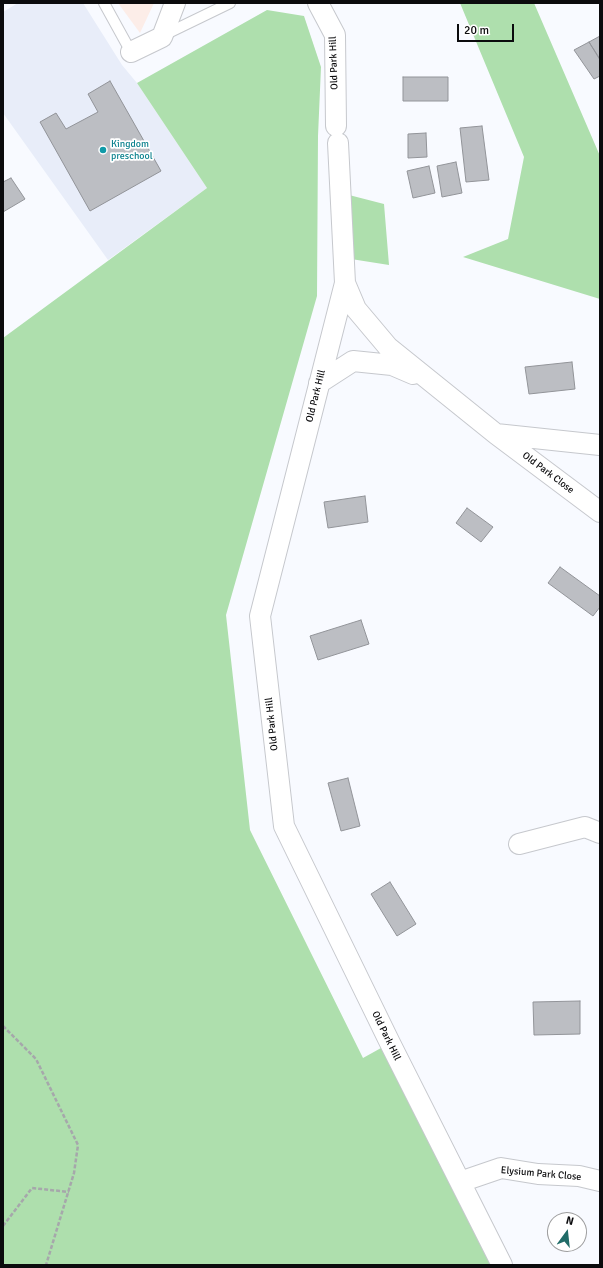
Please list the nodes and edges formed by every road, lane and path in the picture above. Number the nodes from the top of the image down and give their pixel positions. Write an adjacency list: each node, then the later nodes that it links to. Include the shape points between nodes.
1 (104, 3): 6 (lane)
2 (175, 3): 5 (street)
3 (230, 3): 5 (lane)
4 (318, 3): 7 (street, Old Park Hill, via 335,34 337,135)
5 (162, 37): 6 (street)
6 (131, 52)
7 (345, 283): 8 (street, Old Park Close, via 356,310 388,348); 9 (street, Old Park Hill)
8 (428, 380): 9 (street, via 392,365 353,361); 10 (street, Old Park Close)
9 (320, 383): 17 (street, Old Park Hill, via 260,616 284,826)
10 (496, 434): 11 (street); 12 (street, Old Park Close)
11 (600, 445)
12 (600, 512)
13 (600, 833): 14 (street, via 585,826)
14 (519, 844)
15 (3, 1026): 18 (path, via 36,1059 78,1145)
16 (600, 1181): 17 (street, Elysium Park Close, via 579,1176 538,1174 501,1168)
17 (460, 1182): 21 (street, Old Park Hill)
18 (69, 1192): 19 (path, via 32,1188); 20 (path)
19 (3, 1226)
20 (46, 1265)
21 (502, 1265)

